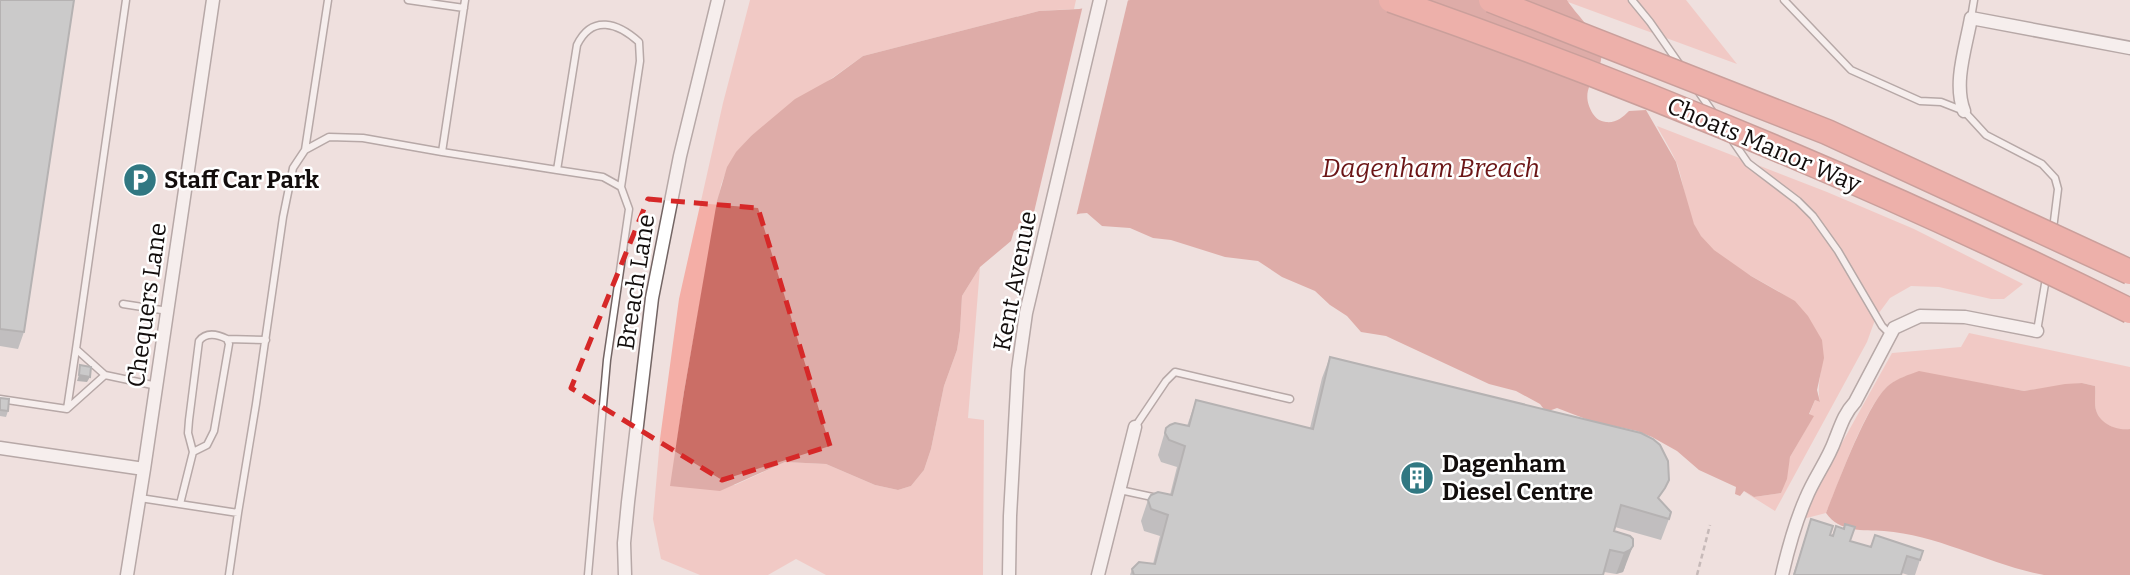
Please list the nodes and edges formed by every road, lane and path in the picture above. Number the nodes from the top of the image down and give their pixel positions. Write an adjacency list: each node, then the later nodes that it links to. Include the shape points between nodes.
1 (126, 0): 30 (lane)
2 (213, 0): 25 (street, Chequers Lane)
3 (328, 0): 16 (lane)
4 (408, 0): 12 (lane)
5 (718, 0): 49 (street, Breach Lane, via 680,156 653,298 628,502)
6 (1100, 0): 50 (street, Kent Avenue, via 1026,313 1018,370)
7 (1391, 0): 24 (highway, Choats Manor Way, bridge, via 1633,90 1815,165)
8 (1491, 0): 22 (highway, Choats Manor Way, bridge, via 1827,132)
9 (1632, 0): 27 (lane, via 1748,163 1813,216)
10 (1784, 0): 15 (lane, via 1851,70 1920,101 1941,102)
11 (1974, 0): 13 (lane)
12 (464, 4): 17 (lane)
13 (1971, 18): 14 (street); 15 (street, via 1960,78)
14 (2130, 48)
15 (1964, 111): 20 (lane, via 1986,135 2042,164 2055,178)
16 (305, 150): 17 (lane, via 328,137 363,138); 29 (lane, via 293,168)
17 (442, 152): 18 (lane)
18 (557, 170): 19 (lane, via 603,177); 19 (lane, via 577,45 582,34 594,26 612,24 639,42)
19 (621, 187): 48 (lane, via 629,208 607,360)
20 (2052, 241)
21 (2048, 265): 26 (lane)
22 (2130, 272)
23 (123, 304): 25 (lane)
24 (2130, 310)
25 (168, 311): 32 (street, Chequers Lane)
26 (2037, 331): 27 (street, via 1965,317 1920,316)
27 (1890, 334): 53 (street, via 1806,497)
28 (227, 339): 29 (lane); 38 (lane, via 214,431 207,445); 38 (lane, via 208,334 198,341 188,433)
29 (266, 340): 44 (lane)
30 (76, 349): 31 (lane); 35 (lane)
31 (105, 375): 32 (lane); 35 (lane)
32 (157, 386): 39 (street, Chequers Lane)
33 (0, 398): 35 (lane)
34 (1290, 399): 36 (lane, via 1175,372)
35 (67, 409)
36 (1135, 426): 40 (street)
37 (0, 448): 39 (street)
38 (193, 452): 43 (lane)
39 (144, 469): 41 (street, Chequers Lane)
40 (1120, 490): 42 (lane); 51 (street)
41 (140, 498): 43 (lane); 46 (street, Chequers Lane)
42 (1169, 500)
43 (180, 504): 44 (lane)
44 (238, 513): 47 (lane)
45 (1710, 525): 52 (path)
46 (127, 575)
47 (229, 575)
48 (588, 575)
49 (625, 575)
50 (1009, 575)
51 (1098, 575)
52 (1697, 575)
53 (1782, 575)

